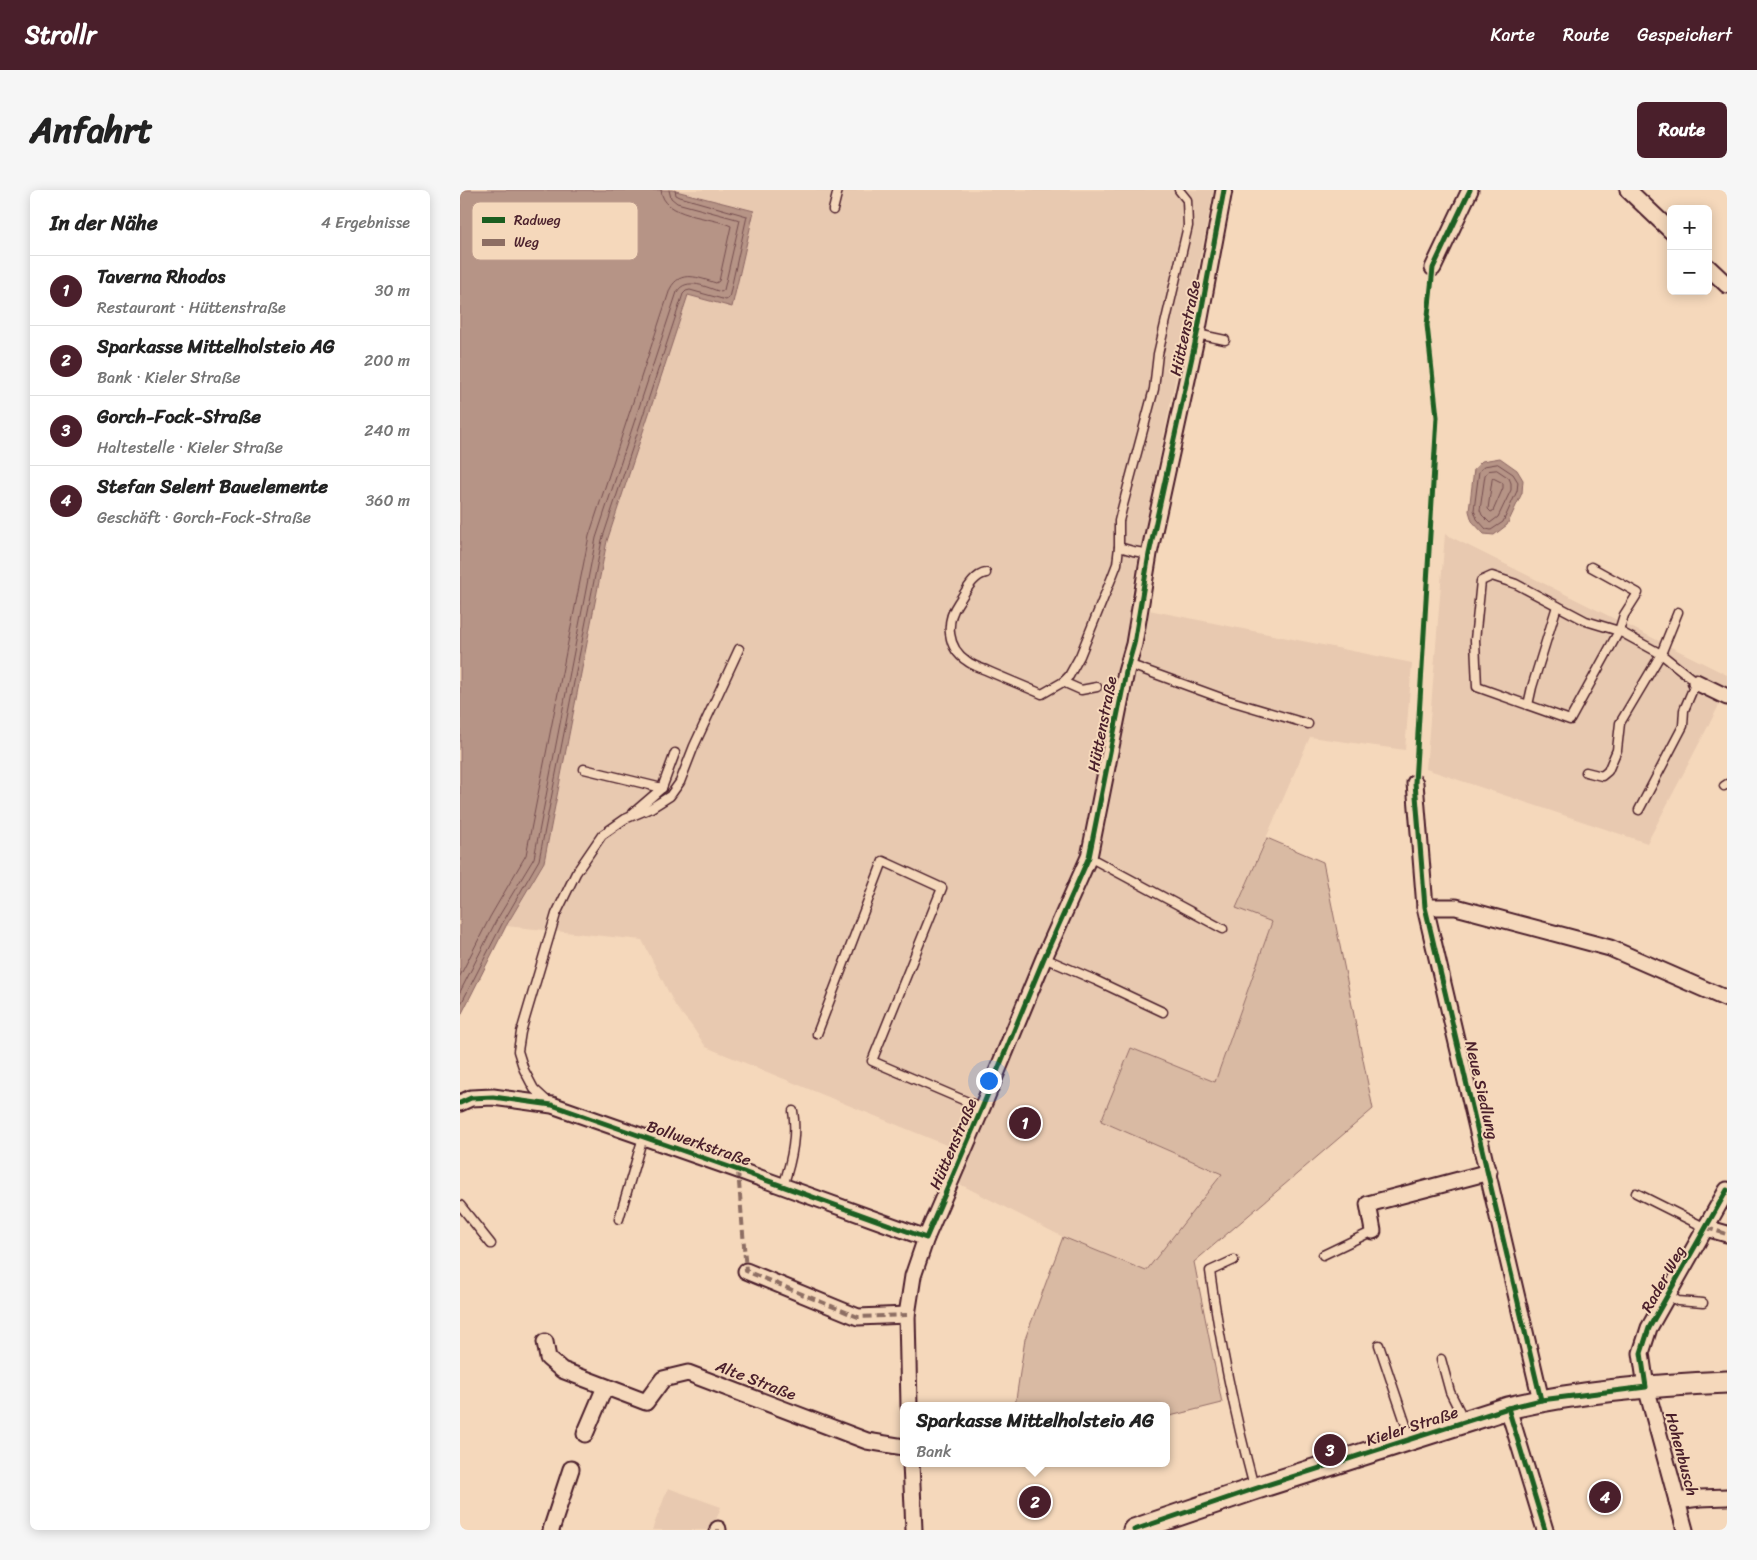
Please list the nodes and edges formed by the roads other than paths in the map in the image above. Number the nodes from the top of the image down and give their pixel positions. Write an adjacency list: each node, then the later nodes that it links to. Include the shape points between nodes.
1 (838, 190): 6 (lane)
2 (1179, 190): 13 (lane, via 1187,200 1188,226 1158,354 1154,389 1123,505)
3 (1224, 190): 11 (street, Hüttenstraße)
4 (1470, 190): 8 (street)
5 (1628, 190): 7 (street)
6 (833, 210)
7 (1667, 227)
8 (1433, 268)
9 (1712, 271): 10 (street)
10 (1727, 285)
11 (1197, 334): 12 (lane); 14 (street, Hüttenstraße)
12 (1225, 340)
13 (1119, 547): 14 (lane); 23 (lane, via 1112,577 1080,656)
14 (1149, 554): 22 (street, Hüttenstraße)
15 (1591, 567): 19 (lane, via 1638,593 1624,615)
16 (986, 573): 23 (lane, via 975,579 953,610 950,641 957,653 967,662 1042,694)
17 (1557, 606): 19 (lane, via 1586,621); 27 (lane); 27 (lane, via 1516,584 1492,576 1481,581 1475,640 1477,687)
18 (1678, 612): 21 (lane)
19 (1619, 631): 21 (lane); 27 (lane, via 1570,720)
20 (739, 649): 35 (lane, via 680,782 670,796)
21 (1661, 654): 24 (lane); 31 (lane, via 1620,722 1617,750 1608,771 1602,776)
22 (1128, 664): 28 (lane, via 1224,699); 36 (street, Hüttenstraße)
23 (1064, 682): 25 (lane, via 1081,690)
24 (1696, 682): 26 (street); 34 (lane, via 1684,710 1682,726)
25 (1096, 687)
26 (1727, 697)
27 (1528, 705)
28 (1308, 724)
29 (675, 753): 33 (lane)
30 (584, 769): 33 (lane)
31 (1586, 772)
32 (1415, 784): 37 (street, Neue Siedlung)
33 (662, 788): 35 (lane)
34 (1638, 810)
35 (625, 819): 44 (lane, via 602,835 576,873 556,914 521,1032 518,1050 524,1070 534,1089)
36 (1089, 857): 38 (lane); 39 (street, Hüttenstraße)
37 (1425, 907): 40 (street, via 1456,907 1610,948); 48 (street, Neue Siedlung)
38 (1223, 929)
39 (1044, 958): 41 (lane); 45 (street, Hüttenstraße)
40 (1727, 999)
41 (1162, 1012)
42 (817, 1034): 45 (lane, via 883,861 942,888 872,1061)
43 (460, 1103): 44 (street, Bollwerkstraße, via 471,1098 492,1097)
44 (552, 1105): 47 (street, Bollwerkstraße)
45 (982, 1108): 57 (street, Hüttenstraße)
46 (794, 1112): 49 (lane, via 796,1124)
47 (643, 1137): 49 (street, Bollwerkstraße); 53 (lane)
48 (1489, 1172): 55 (street, via 1368,1204); 71 (street, Neue Siedlung)
49 (783, 1186): 57 (street, Bollwerkstraße)
50 (1727, 1190): 54 (street, Rader Weg)
51 (1636, 1193): 54 (lane)
52 (460, 1205): 58 (lane)
53 (618, 1219)
54 (1706, 1228): 56 (street); 62 (street, Rader Weg)
55 (1373, 1231): 59 (lane)
56 (1727, 1234)
57 (926, 1238): 64 (street, Hüttenstraße, via 913,1276)
58 (491, 1244)
59 (1323, 1255)
60 (1234, 1260): 80 (lane, via 1210,1271 1232,1402)
61 (746, 1271): 64 (street, via 858,1317)
62 (1668, 1294): 63 (lane, via 1678,1301); 70 (street, Rader Weg, via 1649,1328 1642,1353)
63 (1703, 1303)
64 (907, 1315): 72 (street, Hüttenstraße)
65 (545, 1342): 69 (street, Alte Straße, via 548,1358 562,1370)
66 (1379, 1345): 76 (lane)
67 (1441, 1359): 74 (lane, via 1450,1392)
68 (1727, 1382): 70 (main road, Kieler Straße)
69 (605, 1387): 75 (street); 77 (street, Alte Straße, via 646,1402 664,1379 688,1373 867,1441)
70 (1646, 1387): 71 (main road, Kieler Straße); 82 (street, Hohenbusch)
71 (1541, 1400): 73 (main road, Kieler Straße)
72 (909, 1402)
73 (1508, 1408): 74 (main road, Kieler Straße); 86 (street)
74 (1465, 1422): 76 (main road, Kieler Straße)
75 (585, 1434)
76 (1411, 1439): 80 (main road, Kieler Straße)
77 (900, 1446)
78 (911, 1467): 84 (street)
79 (571, 1470): 83 (street)
80 (1254, 1489): 85 (main road, Kieler Straße)
81 (1727, 1497): 82 (street)
82 (1677, 1501): 87 (street, Hohenbusch)
83 (551, 1530)
84 (914, 1530)
85 (1134, 1530)
86 (1545, 1530)
87 (1685, 1530)

